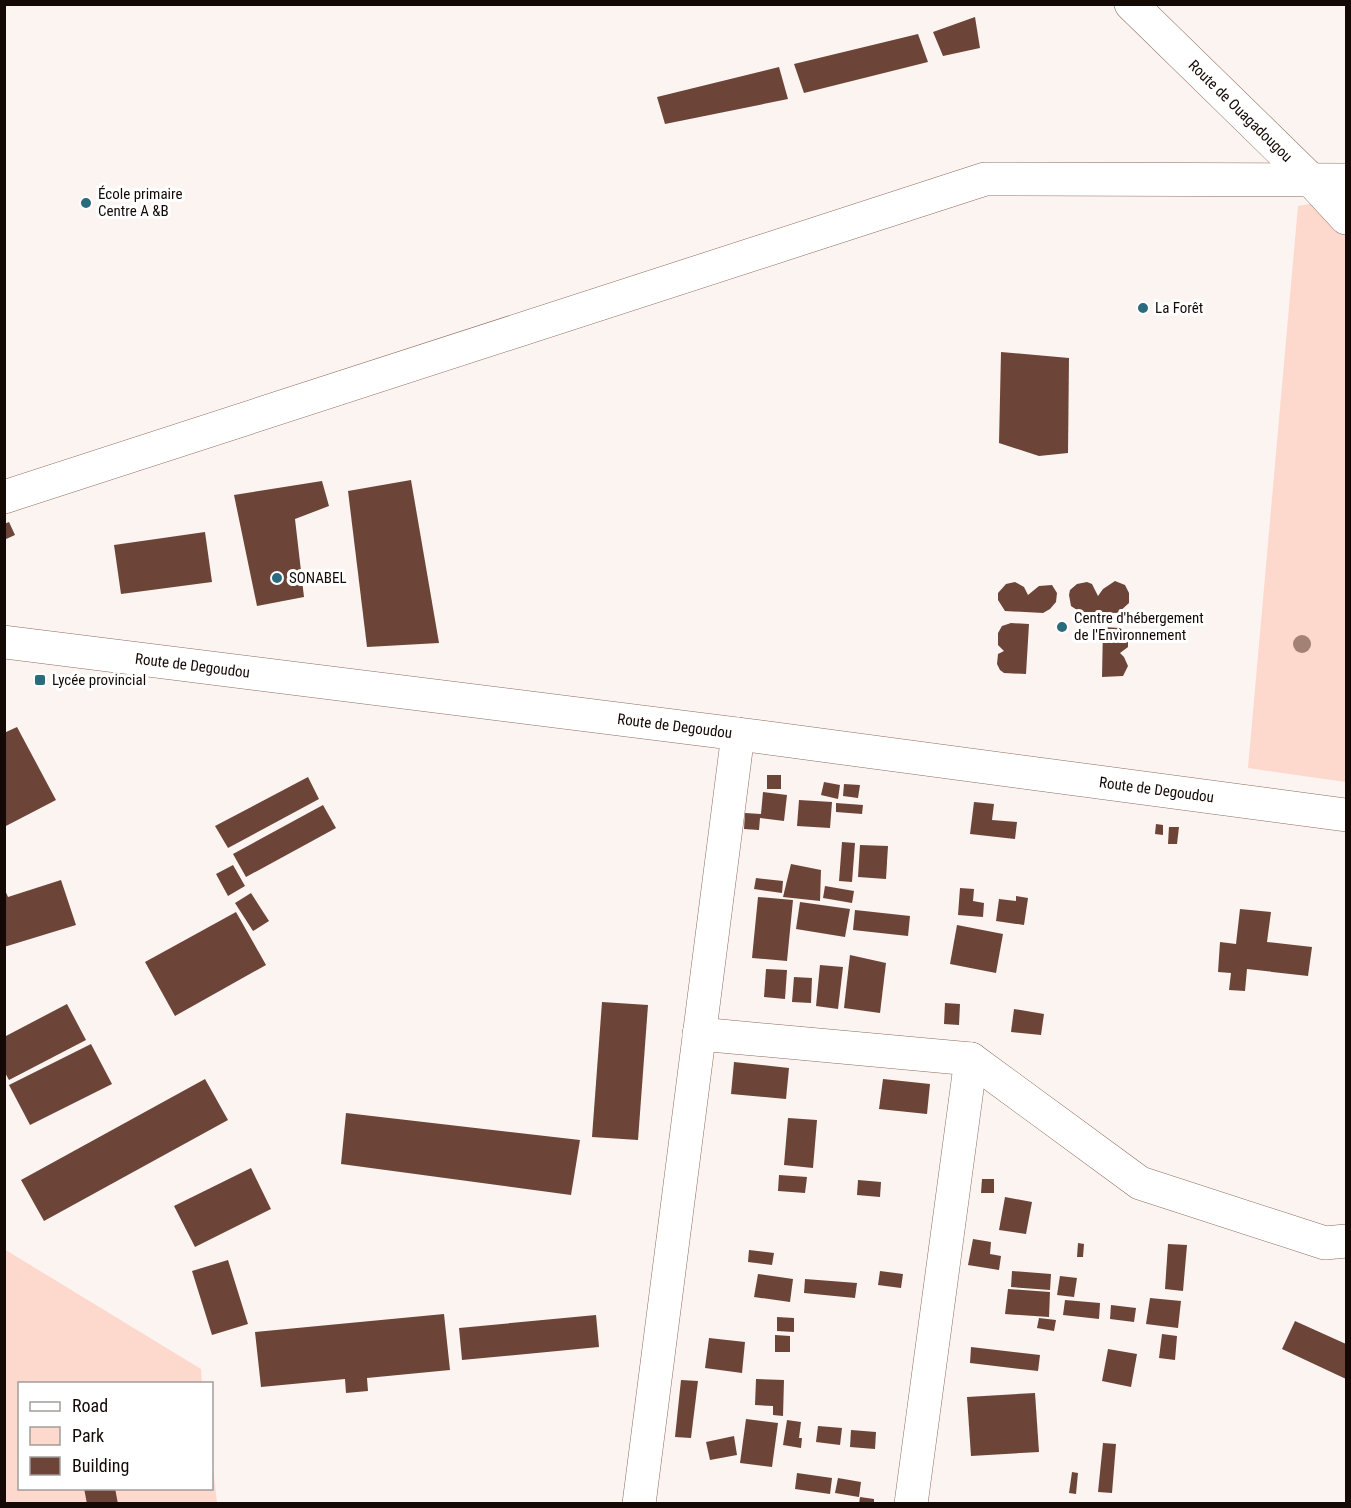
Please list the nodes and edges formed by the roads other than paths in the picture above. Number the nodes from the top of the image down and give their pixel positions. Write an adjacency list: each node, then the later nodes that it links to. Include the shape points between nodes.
1 (1131, 4): 2 (street, Route de Ouagadougou)
2 (1310, 178): 3 (street); 4 (street, Route de Ouagadougou); 5 (street, via 985,179)
3 (1347, 180)
4 (1347, 218)
5 (4, 497)
6 (4, 642): 7 (street, Route de Degoudou)
7 (738, 734): 8 (street, Route de Degoudou); 9 (street)
8 (1347, 815)
9 (699, 1034): 10 (street); 12 (street)
10 (971, 1059): 11 (street, via 1140,1183 1325,1243); 13 (street)
11 (1347, 1241)
12 (639, 1503)
13 (912, 1503)

